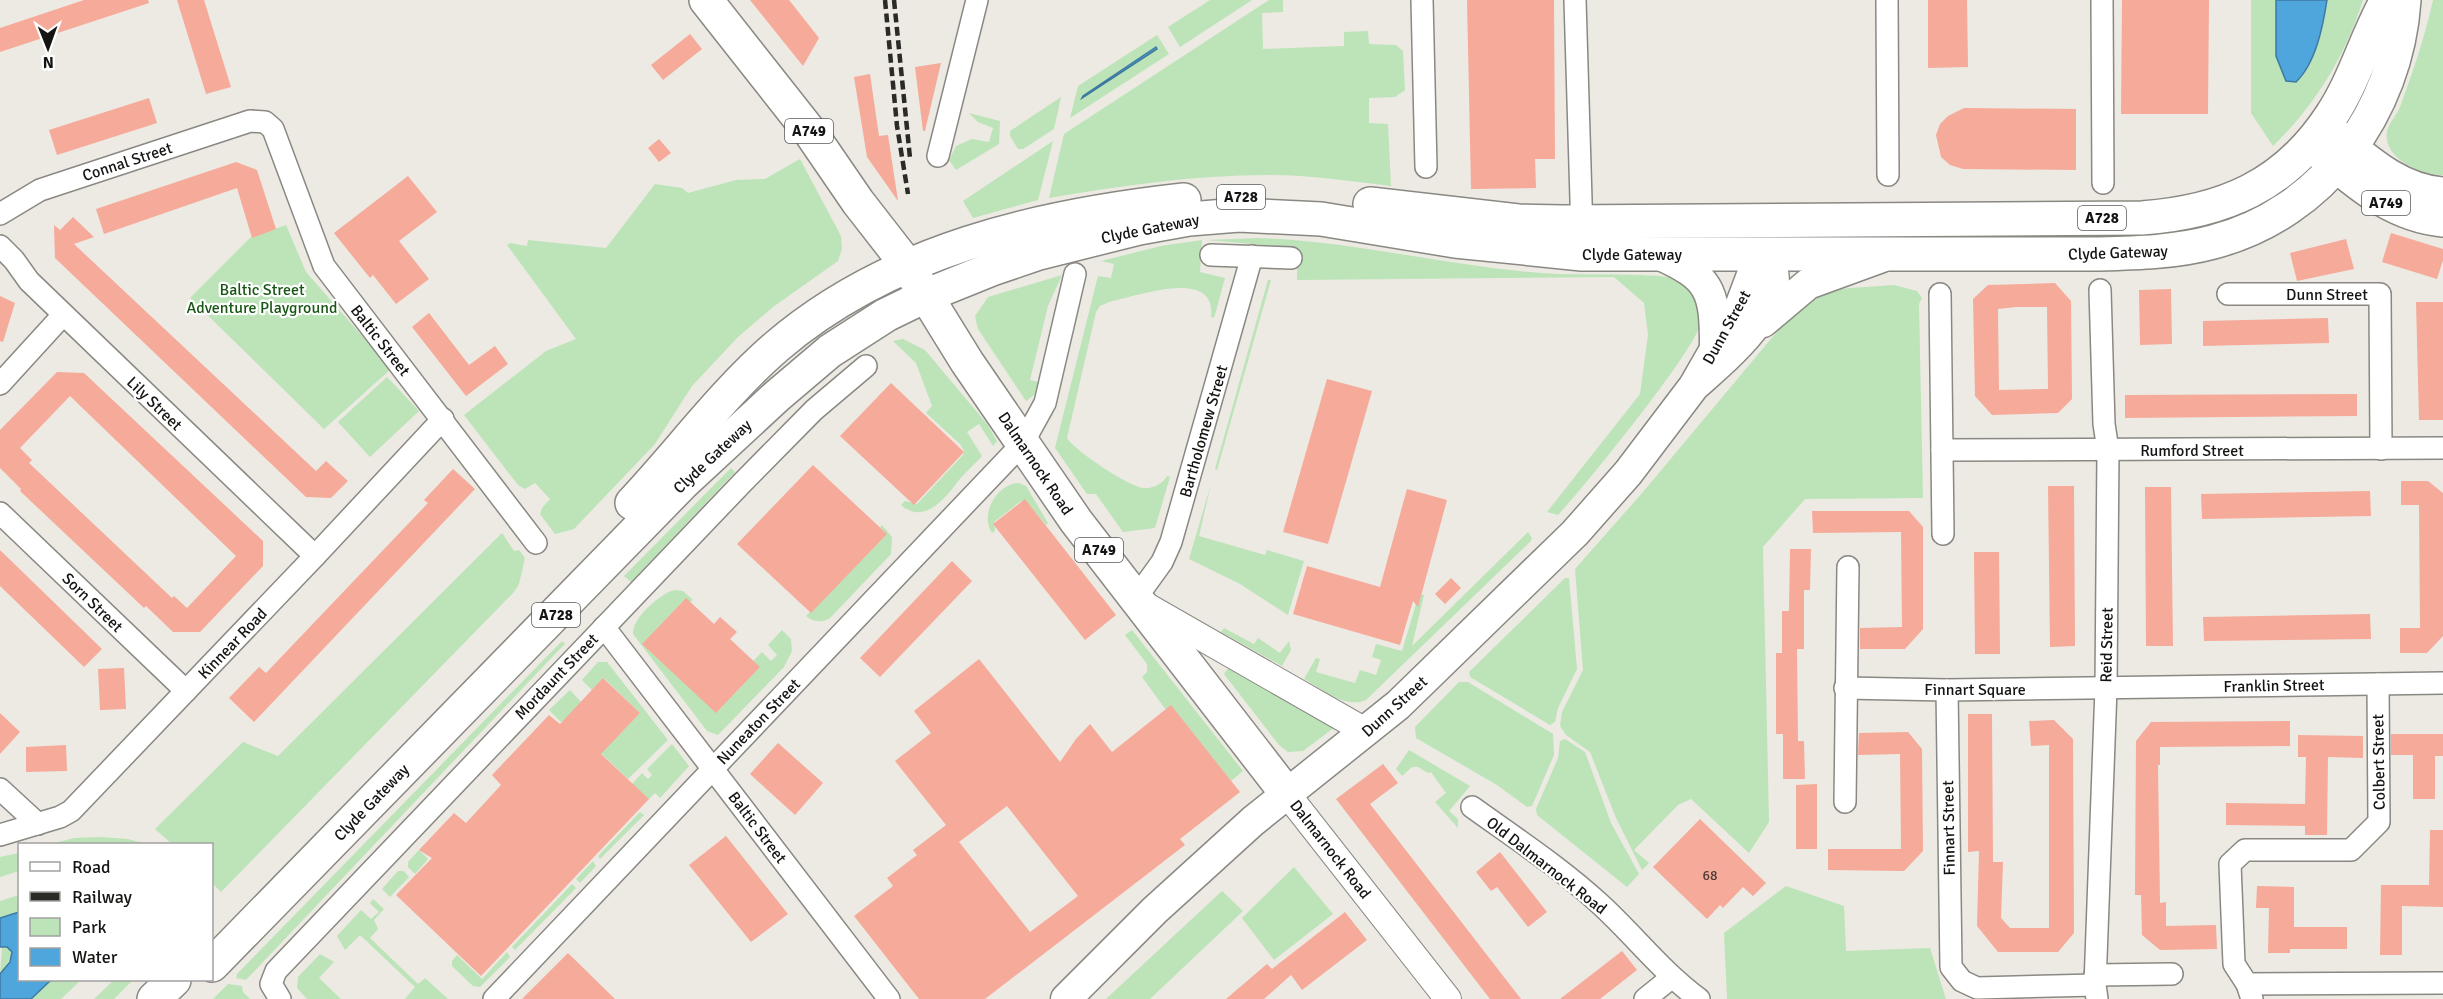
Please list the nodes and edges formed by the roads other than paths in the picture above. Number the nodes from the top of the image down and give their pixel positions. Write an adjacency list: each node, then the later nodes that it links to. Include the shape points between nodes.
1 (706, 0): 29 (main road, Dalmarnock Road / A749)
2 (976, 0): 11 (street)
3 (1422, 0): 13 (street)
4 (1575, 0): 20 (street)
5 (1887, 0): 14 (street)
6 (2102, 0): 15 (street)
7 (2387, 0): 10 (main road, Clyde Gateway / A728, via 2341,97)
8 (2404, 0): 12 (main road, Clyde Gateway / A728, via 2403,23 2383,89 2366,127)
9 (260, 120): 17 (street, Connal Street, via 40,190); 41 (street, Baltic Street, via 273,129 324,266)
10 (2317, 135): 12 (main road, A749); 18 (main road, Clyde Gateway / A728, via 2263,184 2218,206 2186,213 2142,218)
11 (938, 156)
12 (2345, 157): 16 (main road, A749, via 2400,183); 19 (main road, A749, via 2367,191 2417,216); 24 (main road, Clyde Gateway / A728, via 2315,188 2276,216 2247,231 2195,246 2123,254)
13 (1426, 167)
14 (1888, 176)
15 (2103, 183)
16 (2443, 194)
17 (0, 214)
18 (1765, 220): 20 (main road, Clyde Gateway / A728); 26 (main road)
19 (2443, 220)
20 (1582, 222): 22 (street); 29 (main road, Clyde Gateway / A728, via 1518,221 1270,196 1188,199 1046,220)
21 (0, 246): 35 (street, Lily Street)
22 (1582, 254): 23 (main road, Clyde Gateway / A728); 34 (main road, Clyde Gateway / A728, via 1455,241 1321,219 1229,216 1189,219 1082,242 992,269)
23 (1658, 254): 26 (main road, Clyde Gateway / A728); 37 (main road, via 1692,272 1709,291 1714,306)
24 (1891, 254): 26 (main road, Clyde Gateway / A728); 36 (main road, via 1804,287)
25 (1211, 255): 27 (street)
26 (1765, 255): 36 (main road, Dunn Street, via 1774,269 1774,283 1767,305); 37 (main road, Dunn Street)
27 (1252, 256): 28 (street); 52 (street, Bartholomew Street, via 1172,542)
28 (1291, 258)
29 (908, 265): 34 (main road, Dalmarnock Road / A749); 68 (main road, Clyde Gateway / A728, via 833,306 758,363 564,576)
30 (1075, 274): 42 (street, Nuneaton Street, via 1045,403)
31 (2100, 290): 46 (street, Reid Street)
32 (1940, 294): 45 (street)
33 (2228, 294): 43 (street, Dunn Street, via 2380,294)
34 (925, 296): 42 (main road, Dalmarnock Road / A749); 69 (main road, Clyde Gateway / A728, via 886,315 830,351 683,483)
35 (63, 315): 39 (street); 50 (street, Lily Street)
36 (1747, 336): 40 (main road, Dunn Street)
37 (1715, 345): 40 (main road, Dunn Street)
38 (866, 366): 53 (street, Mordaunt Street, via 814,410)
39 (0, 384)
40 (1694, 386): 60 (main road, Dunn Street, via 1628,473 1575,532 1406,698)
41 (443, 419): 49 (street, Baltic Street); 50 (street, Kinnear Road)
42 (1023, 443): 52 (main road, Dalmarnock Road / A749, via 1076,521); 61 (street, Nuneaton Street)
43 (2381, 448): 44 (street, Rumford Street); 46 (street, Rumford Street)
44 (2443, 448)
45 (1942, 450): 46 (street, Rumford Street); 48 (street)
46 (2108, 450): 57 (street, Reid Street)
47 (0, 513): 59 (street, Sorn Street)
48 (1943, 534)
49 (536, 543)
50 (315, 556): 59 (street, Kinnear Road)
51 (1848, 567): 56 (street)
52 (1138, 600): 60 (street); 63 (main road, Dalmarnock Road / A749)
53 (604, 627): 61 (street, Baltic Street); 79 (street, Mordaunt Street, via 276,971 271,984)
54 (2443, 683): 55 (street, Franklin Street)
55 (2378, 684): 57 (street, Franklin Street); 76 (street, Colbert Street, via 2379,822 2351,850 2245,850 2230,864 2234,964)
56 (1845, 688): 58 (street, Finnart Square); 64 (street)
57 (2106, 688): 58 (street, Finnart Square); 75 (street, Reid Street)
58 (1947, 690): 75 (street, Finnart Street, via 1951,966 1962,981 1977,988)
59 (186, 691): 66 (street, Kinnear Road, via 68,813)
60 (1366, 732): 63 (main road, Dunn Street)
61 (713, 769): 80 (street, Nuneaton Street); 81 (street, Baltic Street)
62 (0, 789): 66 (street)
63 (1287, 794): 82 (main road, Dunn Street, via 1155,910); 83 (street, Dalmarnock Road)
64 (1845, 802)
65 (1472, 807): 71 (street, Old Dalmarnock Road, via 1600,904)
66 (38, 824): 67 (street, Kinnear Road)
67 (0, 835)
68 (213, 941)
69 (213, 964)
70 (2172, 974): 75 (street)
71 (1671, 978): 84 (street); 85 (street, Old Dalmarnock Road)
72 (173, 981): 77 (main road)
73 (196, 981): 78 (main road)
74 (2443, 983): 76 (street)
75 (2096, 986)
76 (2250, 991)
77 (154, 999)
78 (178, 999)
79 (280, 999)
80 (494, 999)
81 (889, 999)
82 (1066, 999)
83 (1448, 999)
84 (1645, 999)
85 (1698, 999)

